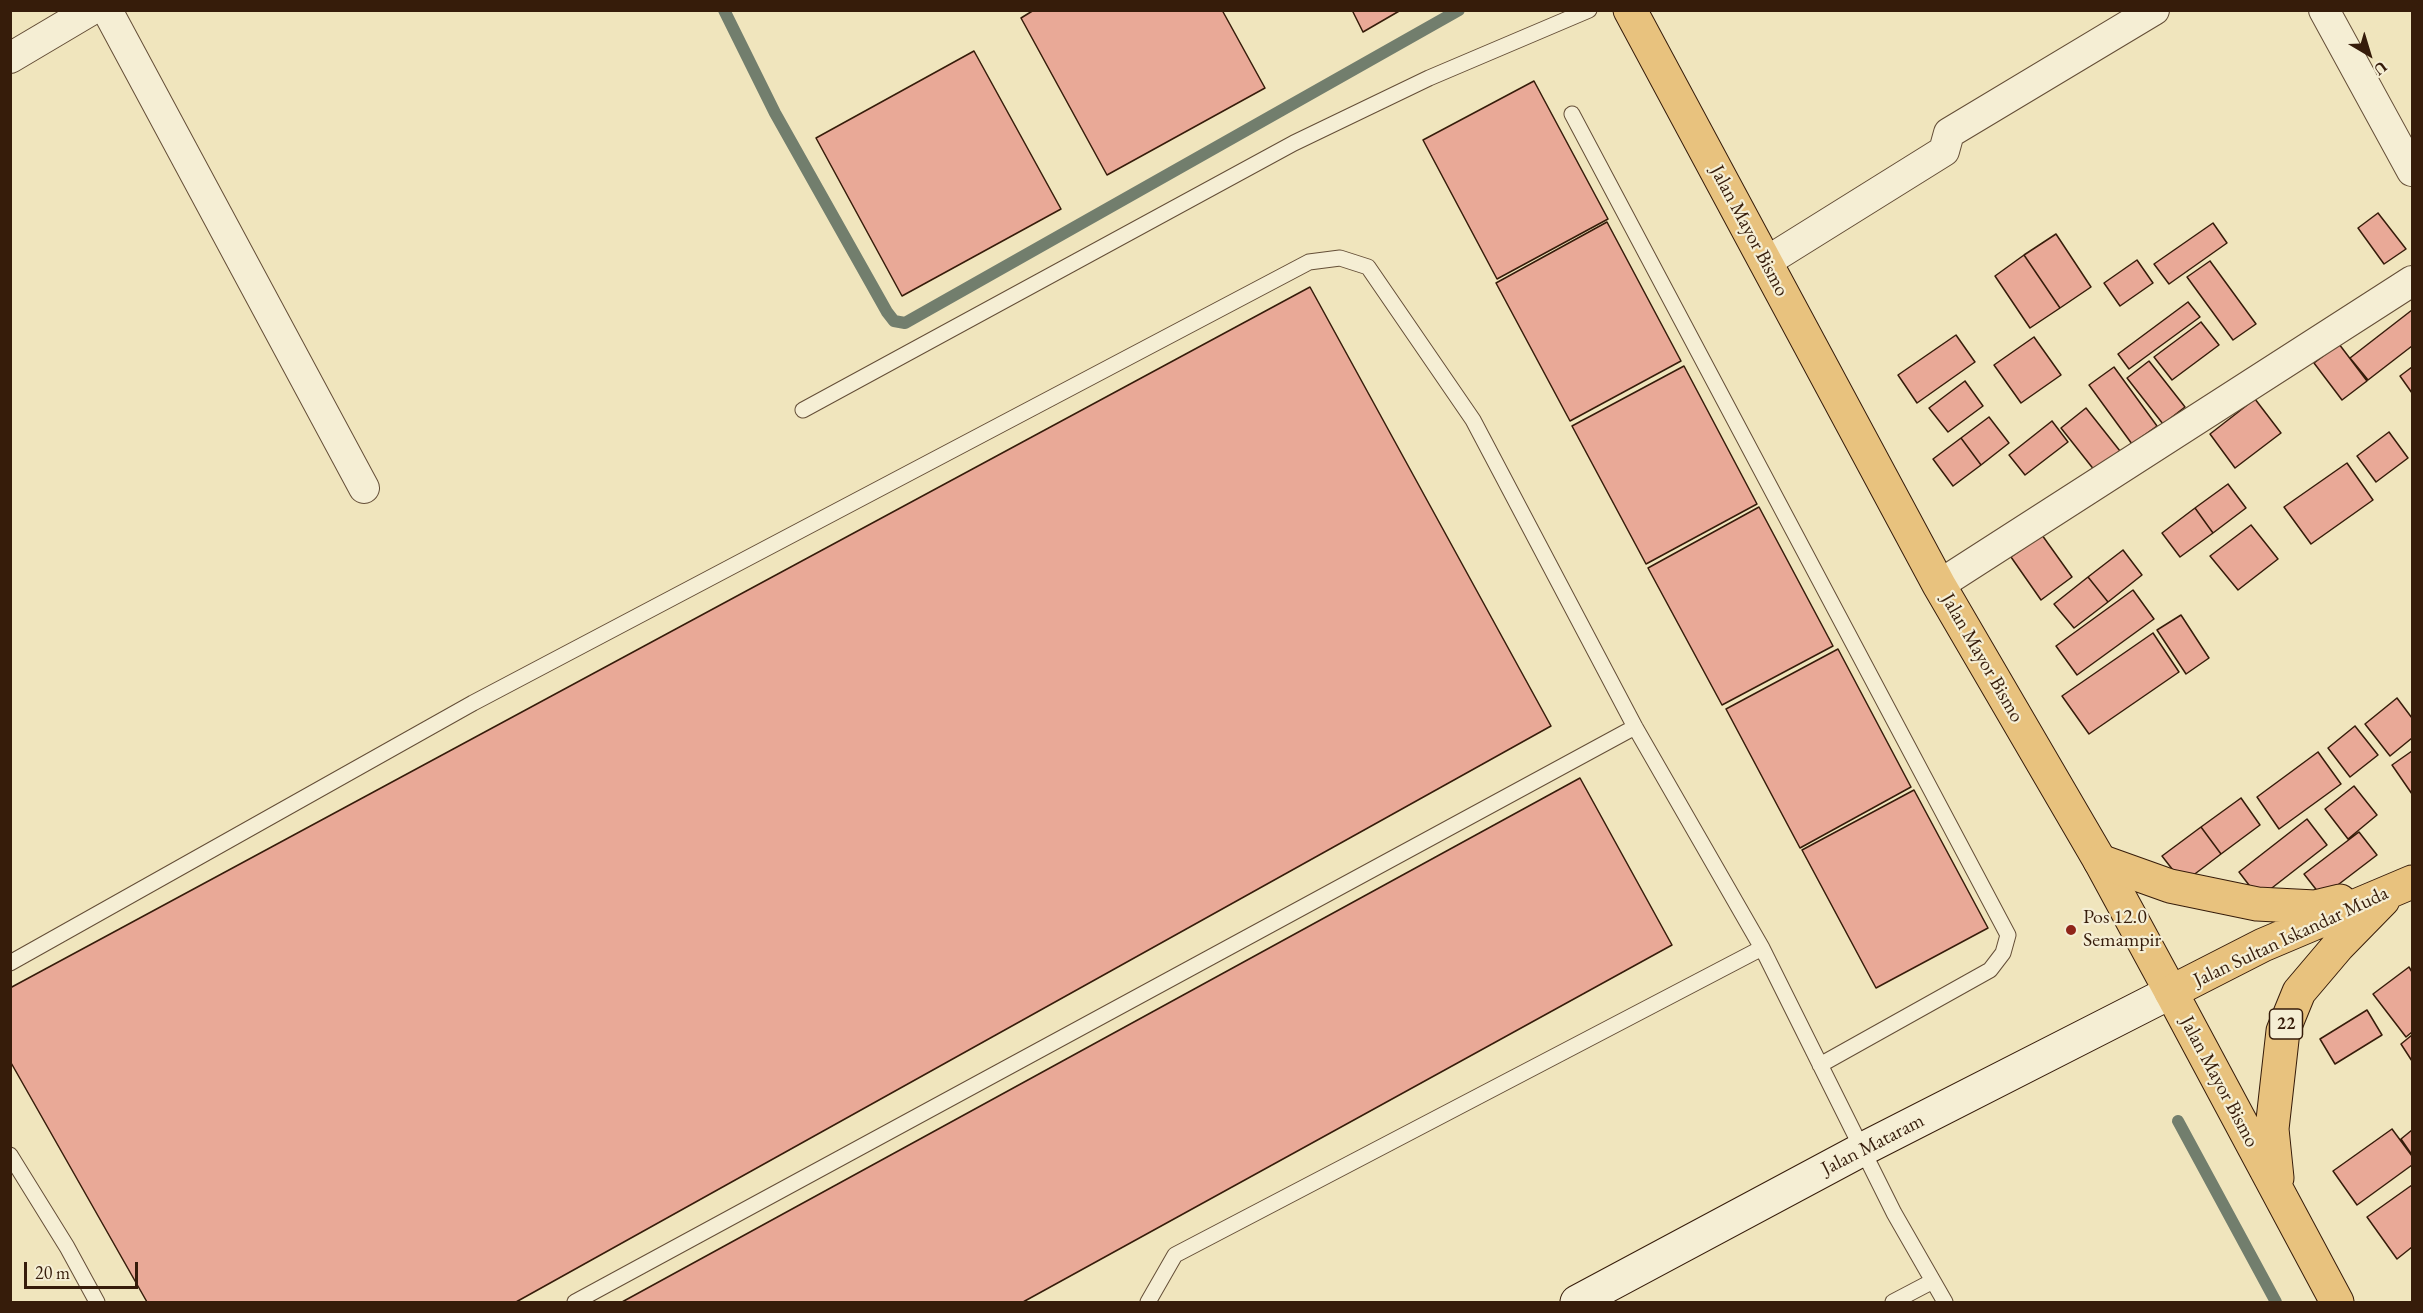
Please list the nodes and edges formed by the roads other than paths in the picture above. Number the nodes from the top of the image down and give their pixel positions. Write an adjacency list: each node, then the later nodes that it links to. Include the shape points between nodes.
1 (91, 10): 7 (street)
2 (107, 10): 13 (street)
3 (1589, 10): 12 (lane, via 1429,78 1294,142)
4 (1630, 10): 10 (main road, Jalan Mayor Bismo)
5 (2154, 10): 10 (street, via 1949,133 1944,151)
6 (2324, 10): 9 (street)
7 (10, 58)
8 (1572, 114): 21 (lane, via 2008,935 2003,953 1990,969)
9 (2412, 171)
10 (1766, 262): 14 (main road, Jalan Mayor Bismo)
11 (2412, 281): 14 (street)
12 (803, 410)
13 (364, 488)
14 (1939, 585): 16 (main road, Jalan Mayor Bismo)
15 (1635, 727): 18 (lane); 19 (lane, via 1473,420 1368,267 1340,258 1309,262 472,703); 27 (lane)
16 (2100, 861): 17 (main road, via 2170,886 2257,904 2315,906); 20 (main road, Jalan Mayor Bismo)
17 (2402, 886): 20 (main road, Jalan Sultan Iskandar Muda, via 2263,945); 24 (main road, 22, via 2338,946 2299,992 2283,1031 2272,1129)
18 (1762, 948): 21 (lane); 28 (lane, via 1175,1255)
19 (10, 963)
20 (2171, 992): 22 (main road, Jalan Mataram); 24 (main road, Jalan Mayor Bismo / 22)
21 (1820, 1065): 22 (lane)
22 (1861, 1150): 25 (lane); 29 (main road, Jalan Mataram)
23 (10, 1155): 26 (lane)
24 (2278, 1195): 32 (main road, Jalan Mayor Bismo / 22)
25 (1933, 1281): 30 (lane); 31 (lane)
26 (96, 1302)
27 (575, 1302)
28 (1148, 1302)
29 (1577, 1302)
30 (1893, 1302)
31 (1945, 1302)
32 (2337, 1302)

